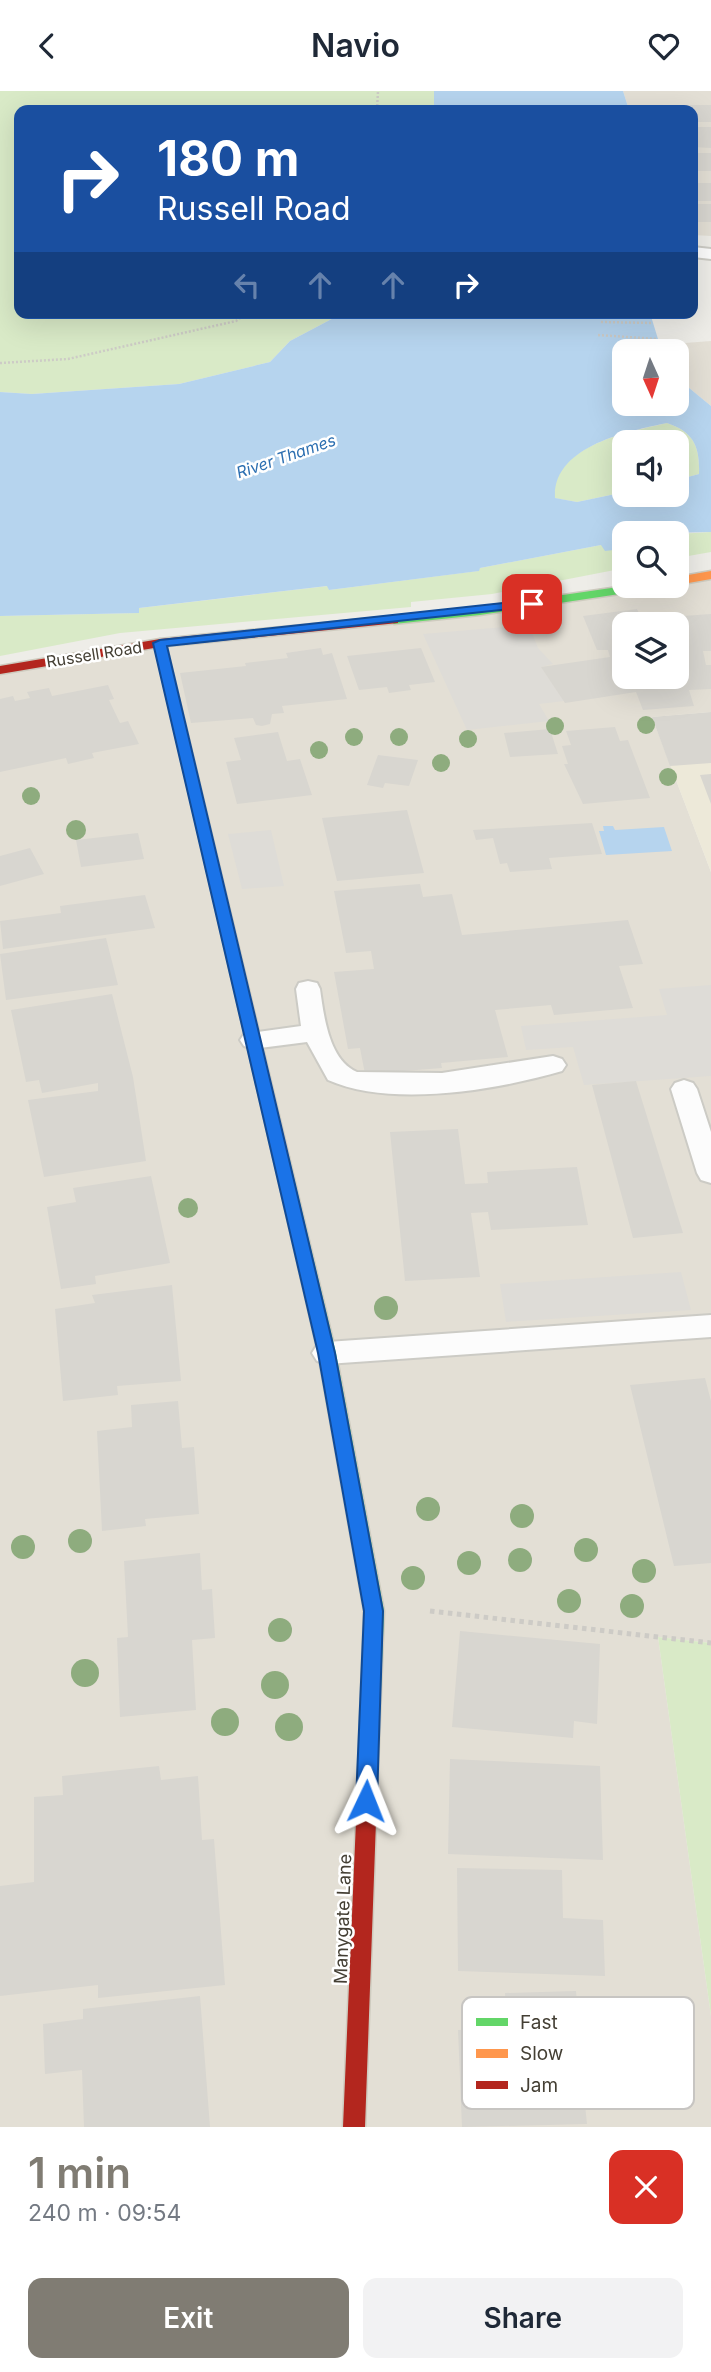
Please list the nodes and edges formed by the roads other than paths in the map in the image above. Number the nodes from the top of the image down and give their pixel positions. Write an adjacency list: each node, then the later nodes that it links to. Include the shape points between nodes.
1 (711, 575): 2 (street)
2 (689, 579)
3 (612, 591): 4 (street, Russell Road, via 480,611)
4 (160, 643): 5 (street, Russell Road); 8 (street, Manygate Lane)
5 (0, 670)
6 (308, 989): 7 (lane)
7 (314, 1033): 8 (lane); 9 (lane, via 337,1073 368,1085 495,1075)
8 (253, 1040): 13 (street, Manygate Lane)
9 (553, 1065)
10 (684, 1089): 11 (lane)
11 (711, 1173)
12 (711, 1326): 13 (lane)
13 (327, 1353): 14 (street, Manygate Lane, via 374,1611)
14 (354, 2127)

